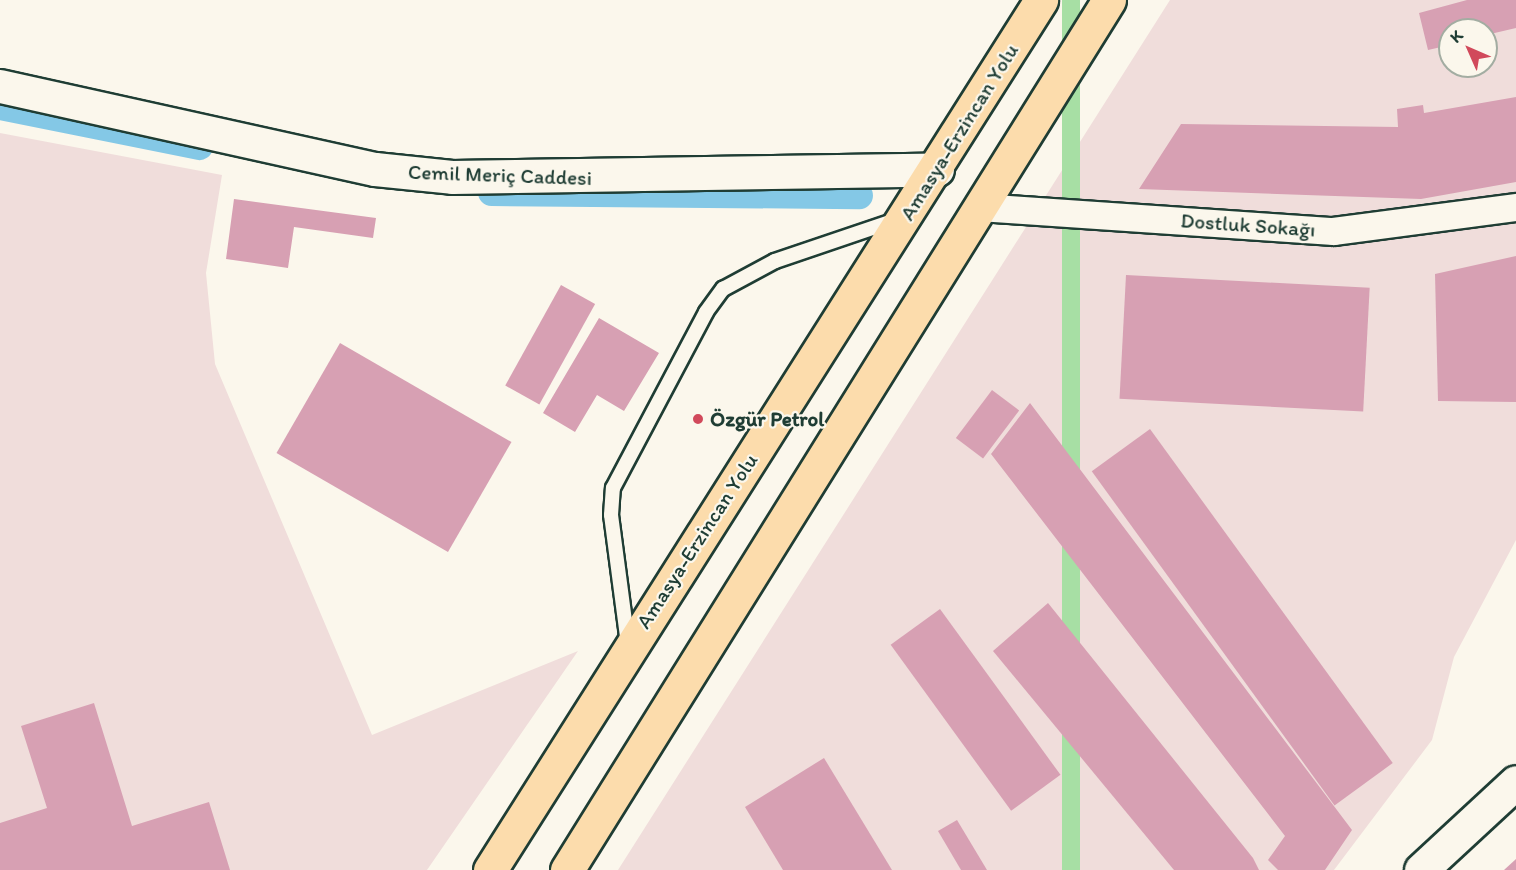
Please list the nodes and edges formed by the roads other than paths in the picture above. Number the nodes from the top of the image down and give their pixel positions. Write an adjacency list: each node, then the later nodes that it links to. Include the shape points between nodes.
1 (1041, 0): 4 (highway, Amasya-Erzincan Yolu)
2 (1108, 0): 5 (highway)
3 (0, 86): 4 (street, Cemil Meriç Caddesi, via 375,169 452,177)
4 (937, 169): 7 (highway, Amasya-Erzincan Yolu)
5 (980, 207): 6 (street, Dostluk Sokağı, via 1334,231); 11 (highway)
6 (1516, 207)
7 (907, 217): 8 (highway, Amasya-Erzincan Yolu); 8 (lane, via 775,261 723,289 706,312 613,488 611,515)
8 (628, 647): 10 (highway, Amasya-Erzincan Yolu)
9 (1516, 782): 12 (street)
10 (490, 870)
11 (567, 870)
12 (1421, 870)

